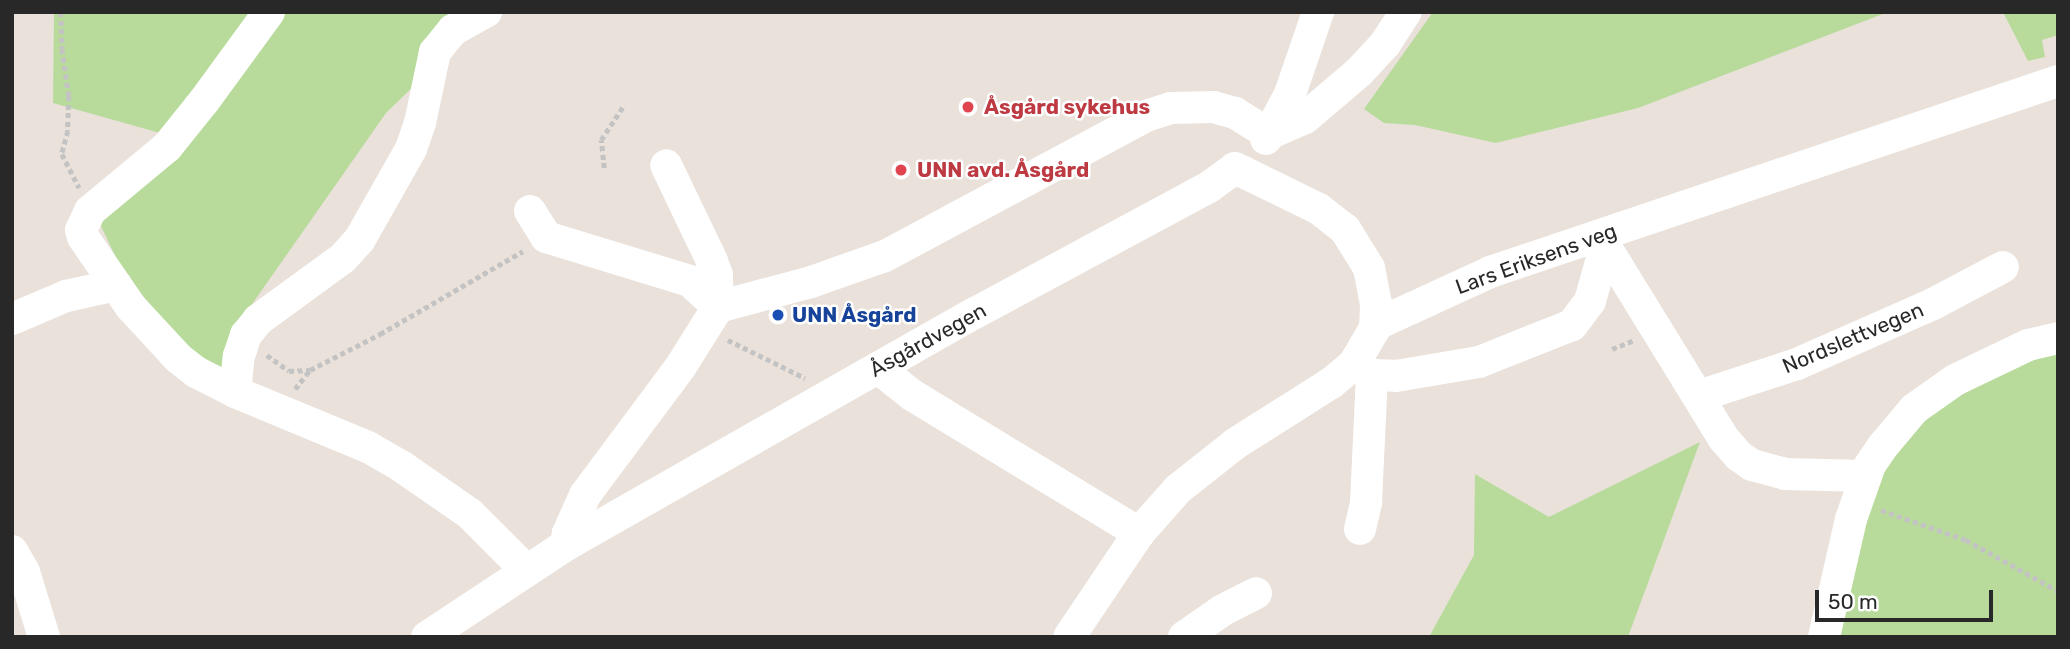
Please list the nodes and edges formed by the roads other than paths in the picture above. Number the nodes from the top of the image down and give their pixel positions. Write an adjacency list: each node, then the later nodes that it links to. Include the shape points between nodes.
1 (268, 12): 12 (street, via 167,146 90,211 81,230 83,237)
2 (486, 12): 19 (street, via 453,30 435,52 411,149 360,239 343,258 258,320 246,335)
3 (1318, 12): 6 (street, via 1290,94)
4 (1406, 12): 6 (street, via 1359,72 1305,118)
5 (2058, 81): 10 (street, Lars Eriksens veg)
6 (1269, 134): 8 (street, Åsgårdvegen); 13 (street, via 1243,116 1213,107 1171,108 1146,116 885,256)
7 (666, 164): 13 (street, via 714,268)
8 (1235, 168): 15 (street, via 1319,209 1345,229 1369,268); 17 (street, Åsgårdvegen, via 1209,187)
9 (538, 224): 13 (street, via 690,281)
10 (1602, 240): 15 (street, Lars Eriksens veg, via 1467,281); 18 (street, via 1590,301 1572,325 1479,362 1396,376); 20 (street)
11 (2003, 267): 20 (street, Nordslettvegen, via 1933,304 1797,364)
12 (116, 285): 14 (street, via 66,296); 19 (street, via 178,358)
13 (712, 317): 24 (street, via 585,495)
14 (12, 318)
15 (1375, 325): 18 (street)
16 (2058, 338): 21 (street, via 2015,350 1937,392 1882,446)
17 (878, 368): 23 (street, via 912,396); 24 (street, Åsgårdvegen)
18 (1363, 370): 22 (street, via 1366,502); 23 (street, via 1331,383 1210,463 1178,489)
19 (235, 392): 26 (street, via 368,447 401,466 470,514)
20 (1699, 396): 21 (street, via 1733,450 1752,465)
21 (1862, 489): 28 (street)
22 (1360, 529)
23 (1139, 533): 31 (street)
24 (566, 545): 26 (street, Åsgårdvegen)
25 (12, 551): 29 (street, via 24,572)
26 (526, 570): 30 (street, Åsgårdvegen)
27 (1256, 593): 32 (street)
28 (1824, 634)
29 (44, 637)
30 (427, 637)
31 (1069, 637)
32 (1184, 637)

